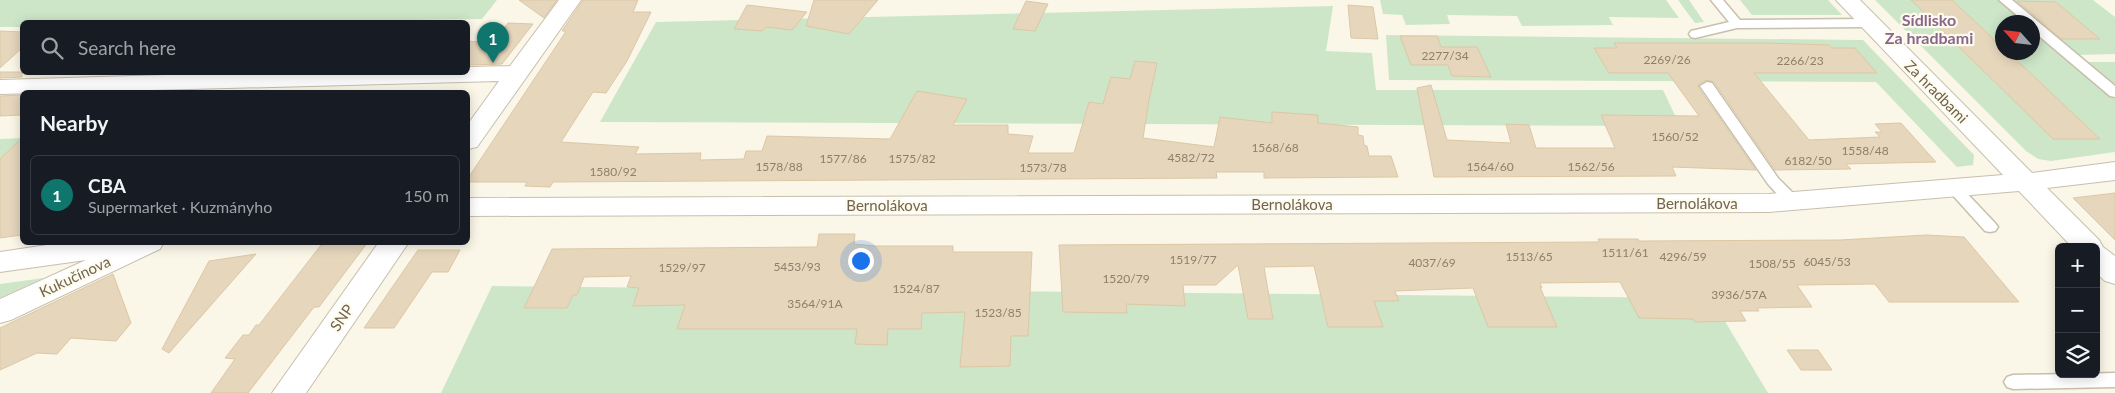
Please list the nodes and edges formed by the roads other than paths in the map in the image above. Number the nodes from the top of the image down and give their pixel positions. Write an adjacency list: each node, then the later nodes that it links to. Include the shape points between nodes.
1 (570, 0): 10 (street)
2 (1717, 0): 7 (lane)
3 (1847, 0): 6 (street, Za hradbami)
4 (2005, 0): 5 (lane)
5 (2023, 15)
6 (1868, 23): 7 (lane); 18 (street, Za hradbami)
7 (1737, 24): 9 (lane)
8 (2040, 30): 15 (lane)
9 (1695, 34)
10 (516, 73): 11 (street); 16 (street)
11 (470, 74)
12 (442, 75): 14 (street)
13 (1708, 86): 20 (lane, via 1773,181)
14 (0, 87)
15 (2115, 92)
16 (470, 138)
17 (2115, 171): 18 (street, Bernolákova)
18 (2027, 182): 19 (street, Bernolákova); 23 (street, Za hradbami)
19 (1954, 188): 20 (street, Bernolákova); 22 (lane)
20 (1792, 201): 21 (street, Bernolákova)
21 (470, 208)
22 (1990, 227)
23 (2085, 243)
24 (116, 245): 28 (street)
25 (144, 245): 30 (street, Kukučínova)
26 (393, 245): 33 (street, SNP)
27 (2100, 258): 29 (street)
28 (0, 262)
29 (2115, 274)
30 (0, 312)
31 (2115, 380): 32 (lane)
32 (2013, 382)
33 (288, 393)

